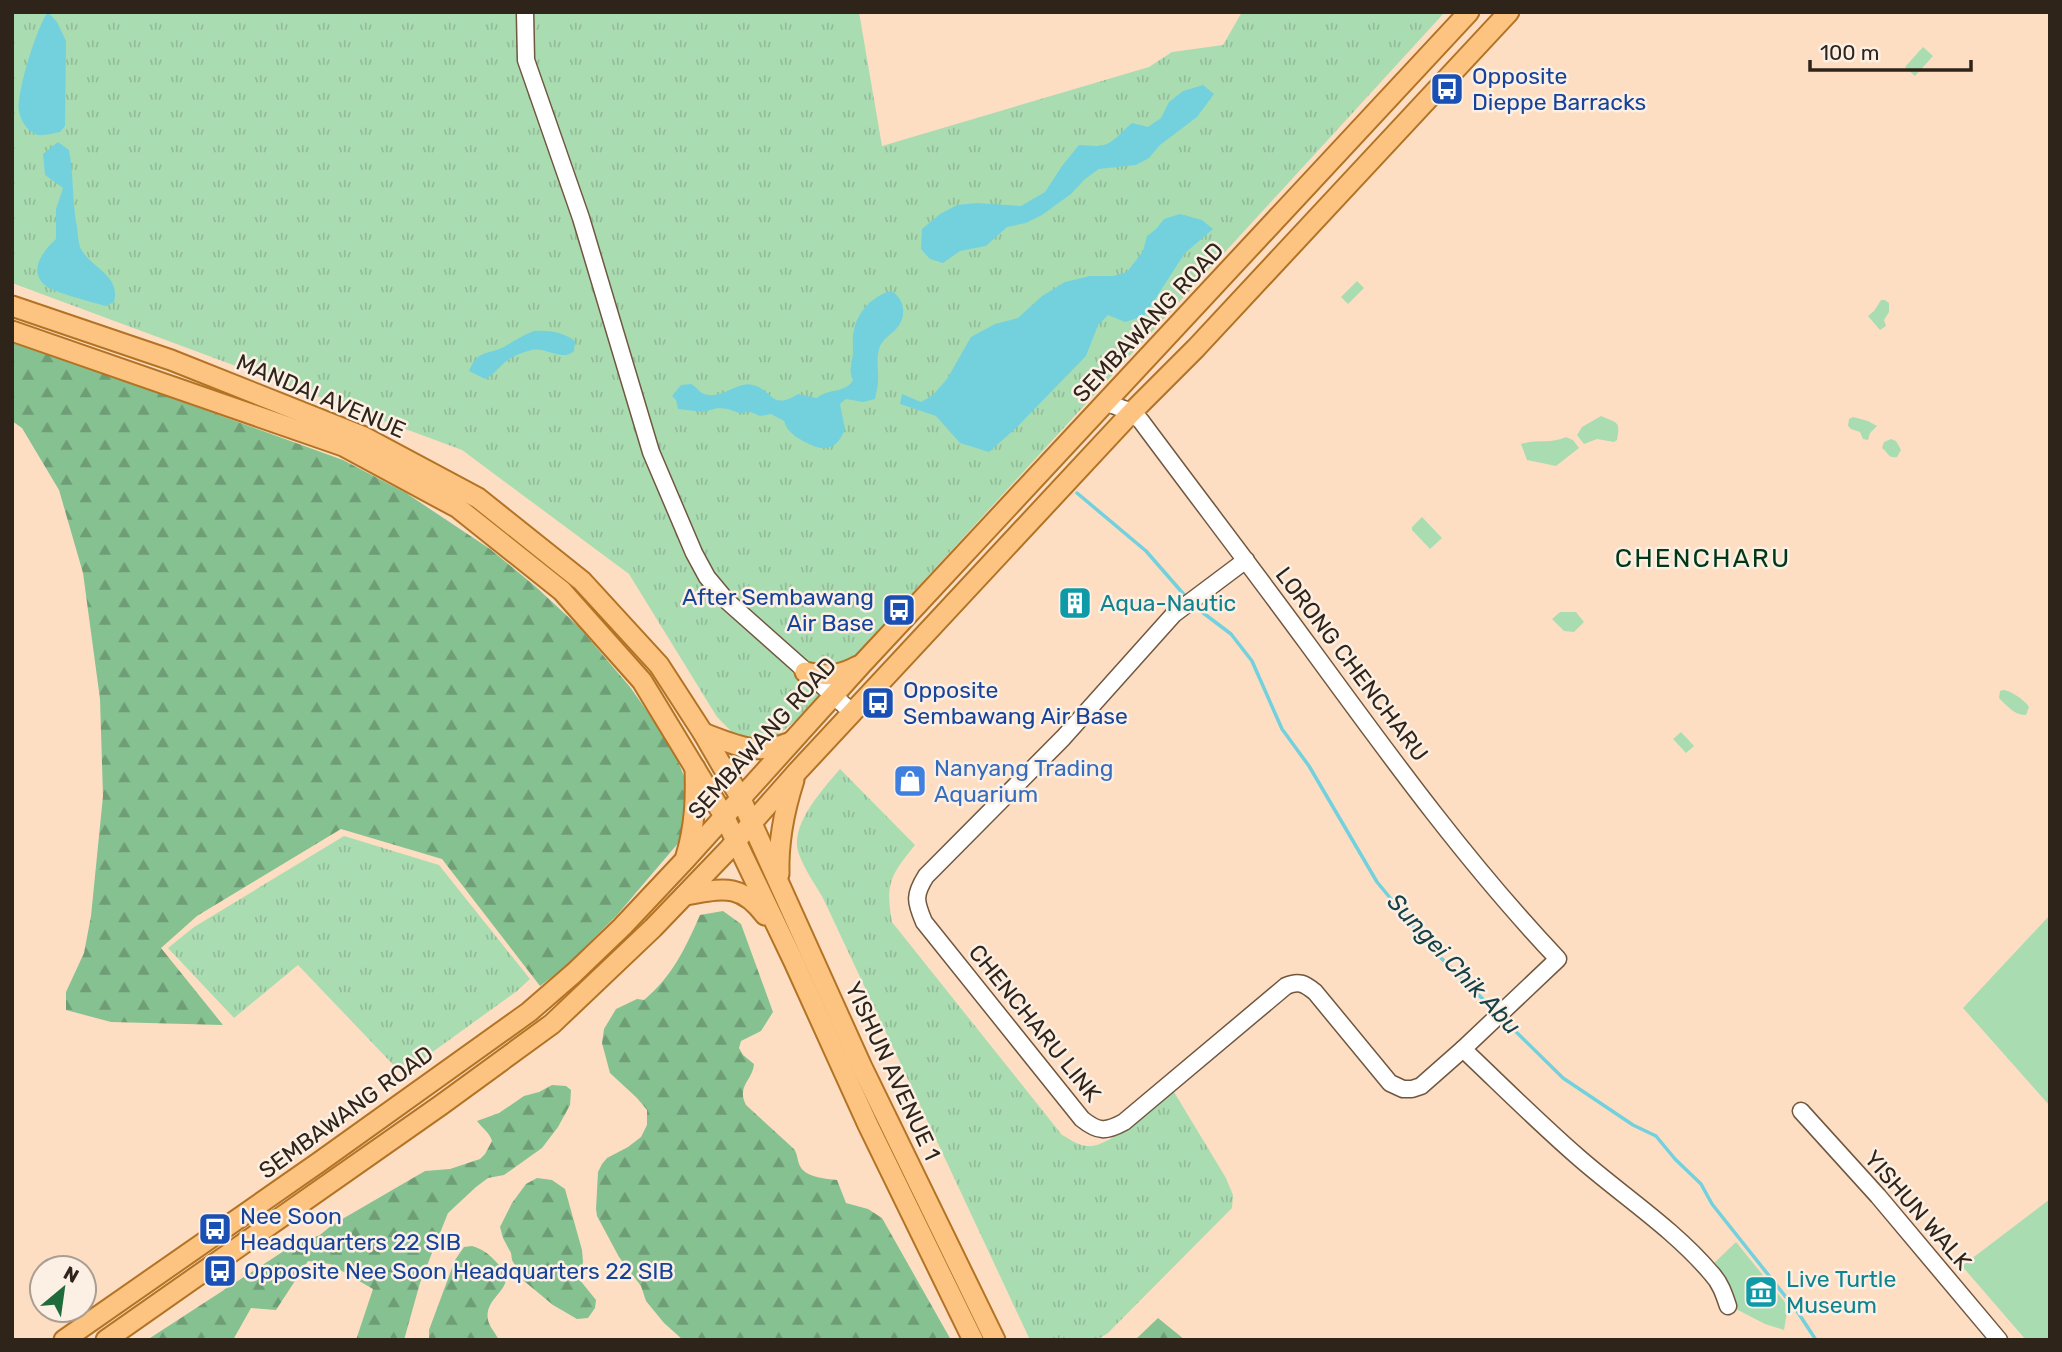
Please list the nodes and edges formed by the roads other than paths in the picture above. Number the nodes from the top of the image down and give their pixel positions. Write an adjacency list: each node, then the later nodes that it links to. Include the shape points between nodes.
1 (525, 12): 10 (street, via 526,60 582,218 651,452 694,553 727,601)
2 (1469, 12): 6 (main road, SEMBAWANG ROAD)
3 (1509, 12): 7 (main road, SEMBAWANG ROAD)
4 (12, 306): 13 (main road, MANDAI AVENUE, via 171,360 362,436 478,498 582,581 659,666)
5 (12, 331): 15 (main road, MANDAI AVENUE, via 342,446 458,508 562,591 642,681)
6 (1107, 403): 7 (street); 9 (main road, SEMBAWANG ROAD)
7 (1132, 412): 8 (street, LORONG CHENCHARU); 12 (main road, SEMBAWANG ROAD)
8 (1246, 560): 25 (street, LORONG CHENCHARU, via 1391,757); 26 (street, CHENCHARU LINK, via 1179,609 1063,738 926,876 916,905 924,922 1082,1119 1101,1130 1124,1122 1293,983 1301,982 1315,992 1396,1087 1421,1086)
9 (862, 664): 10 (main road, via 830,676); 11 (main road, SEMBAWANG ROAD)
10 (806, 672): 11 (street)
11 (833, 696): 12 (street); 14 (main road, SEMBAWANG ROAD)
12 (853, 713): 16 (main road, SEMBAWANG ROAD)
13 (703, 733): 14 (main road, via 758,750); 17 (main road, MANDAI AVENUE)
14 (792, 741): 17 (main road, SEMBAWANG ROAD)
15 (695, 765): 18 (main road, MANDAI AVENUE); 21 (main road, via 693,831)
16 (796, 773): 19 (main road, SEMBAWANG ROAD); 22 (main road, via 778,848)
17 (740, 797): 18 (main road, SEMBAWANG ROAD); 19 (main road, MANDAI AVENUE)
18 (724, 816): 20 (main road, MANDAI AVENUE); 21 (main road, SEMBAWANG ROAD)
19 (752, 822): 20 (main road, SEMBAWANG ROAD); 22 (main road, YISHUN AVENUE 1)
20 (736, 841): 23 (main road, SEMBAWANG ROAD); 24 (main road, YISHUN AVENUE 1)
21 (685, 860): 29 (main road, SEMBAWANG ROAD, via 622,927 529,1012)
22 (780, 885): 32 (main road, YISHUN AVENUE 1, via 862,1067)
23 (685, 894): 24 (main road, via 727,889 740,893 755,901); 30 (main road, SEMBAWANG ROAD, via 552,1024)
24 (779, 932): 31 (main road, YISHUN AVENUE 1)
25 (1558, 959): 26 (street, CHENCHARU LINK)
26 (1463, 1049): 28 (street, via 1550,1133 1712,1273)
27 (1801, 1111): 33 (street, YISHUN WALK)
28 (1728, 1306)
29 (64, 1340)
30 (106, 1340)
31 (973, 1340)
32 (995, 1340)
33 (1998, 1340)

